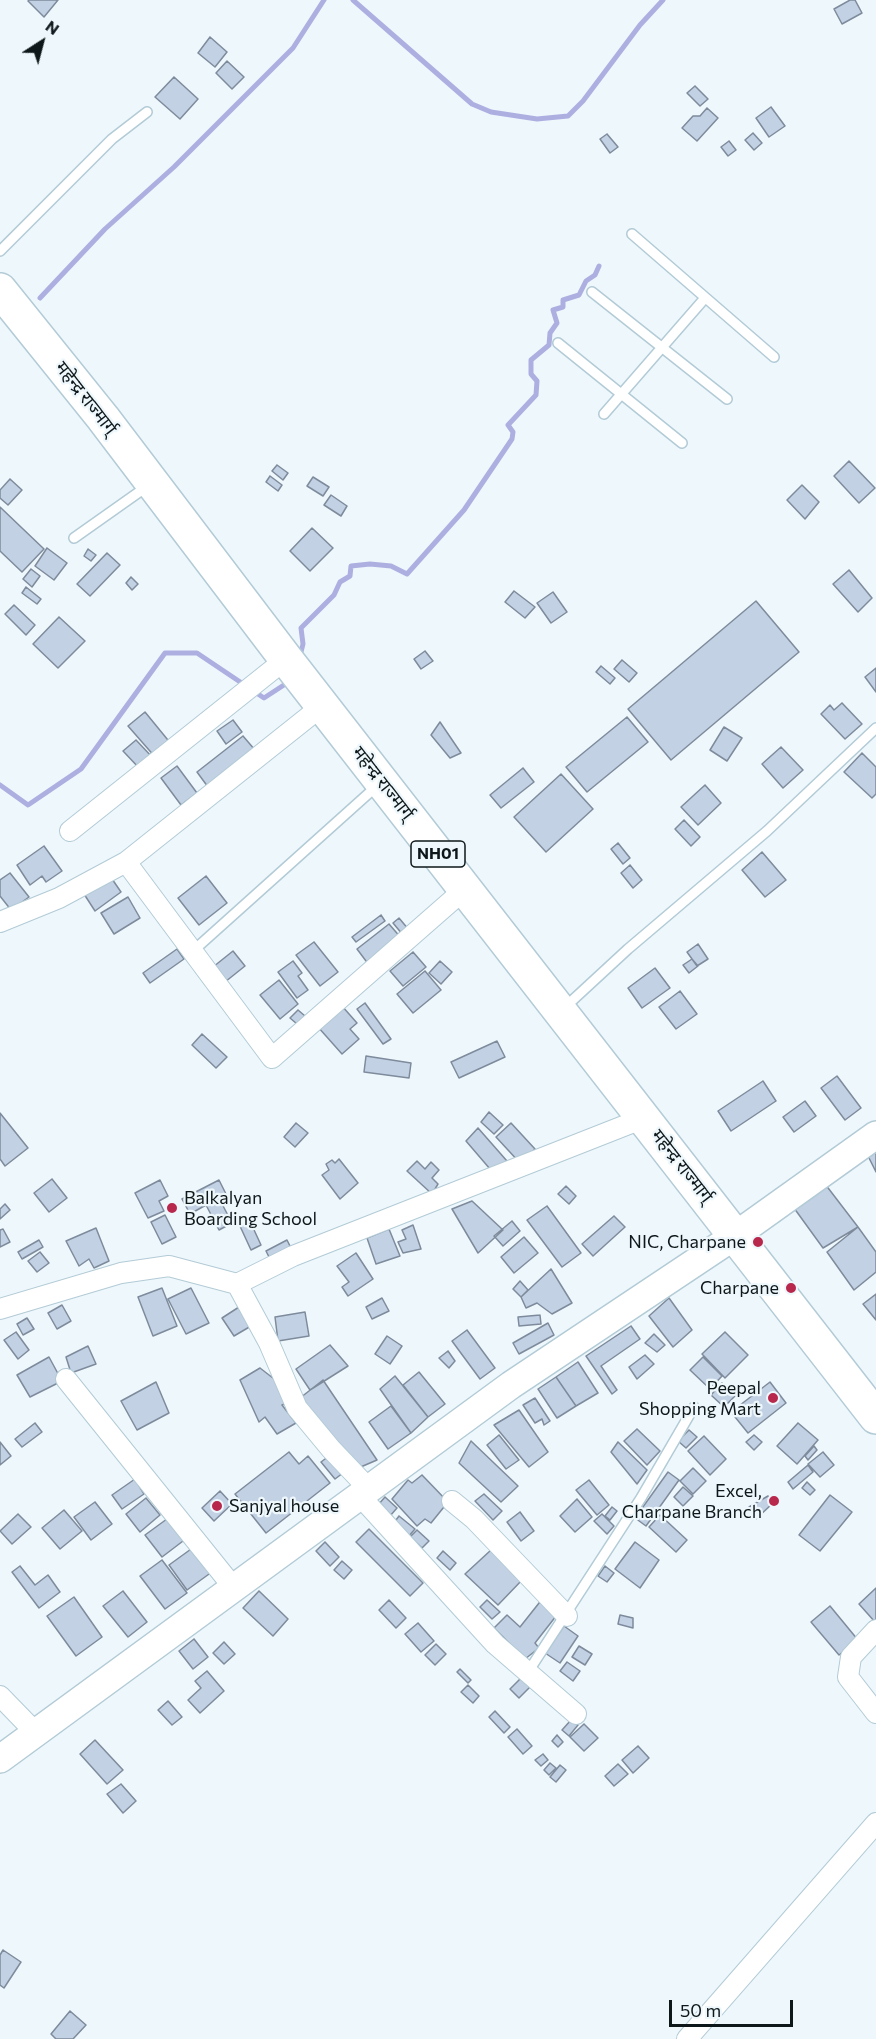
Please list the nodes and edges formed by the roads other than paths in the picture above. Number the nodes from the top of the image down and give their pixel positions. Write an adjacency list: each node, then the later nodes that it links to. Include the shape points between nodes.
1 (147, 112): 3 (lane, via 112,139)
2 (632, 234): 6 (lane)
3 (0, 251)
4 (0, 290): 14 (highway, महेन्द्र राज्मार्ग् / NH01)
5 (592, 292): 8 (lane)
6 (705, 297): 8 (lane); 9 (lane)
7 (558, 343): 10 (lane)
8 (662, 348): 10 (lane); 11 (lane)
9 (774, 357)
10 (622, 394): 12 (lane); 13 (lane)
11 (727, 399)
12 (604, 414)
13 (682, 443)
14 (151, 484): 15 (lane); 16 (highway, महेन्द्र राज्मार्ग् / NH01)
15 (74, 538)
16 (286, 659): 17 (highway, महेन्द्र राज्मार्ग् / NH01); 20 (street)
17 (322, 706): 19 (highway, महेन्द्र राज्मार्ग् / NH01); 21 (street)
18 (876, 728): 25 (lane, via 767,831)
19 (382, 782): 22 (highway, महेन्द्र राज्मार्ग् / NH01); 24 (lane)
20 (70, 831)
21 (126, 862): 23 (street, via 59,898); 24 (street)
22 (465, 889): 24 (street, via 273,1058); 25 (highway, महेन्द्र राज्मार्ग् / NH01)
23 (0, 922)
24 (193, 951)
25 (561, 1010): 26 (highway, महेन्द्र राज्मार्ग् / NH01)
26 (644, 1118): 28 (highway, महेन्द्र राज्मार्ग् / NH01); 29 (street, via 293,1256)
27 (876, 1135): 28 (street)
28 (736, 1235): 33 (highway, महेन्द्र राज्मार्ग् / NH01); 34 (street, via 511,1385)
29 (237, 1284): 30 (street, via 169,1266 121,1273); 34 (street, via 269,1343 297,1408)
30 (0, 1309)
31 (66, 1379): 36 (street)
32 (694, 1407): 37 (lane)
33 (876, 1417)
34 (365, 1492): 36 (street); 39 (street, via 495,1644)
35 (452, 1501): 37 (street)
36 (234, 1588): 43 (street)
37 (567, 1616): 39 (lane)
38 (876, 1630): 41 (street, via 850,1657 848,1677)
39 (528, 1672): 42 (street)
40 (0, 1696): 43 (street)
41 (876, 1713)
42 (576, 1714)
43 (36, 1732): 44 (street)
44 (0, 1759)
45 (876, 1823): 46 (street)
46 (687, 2039)

